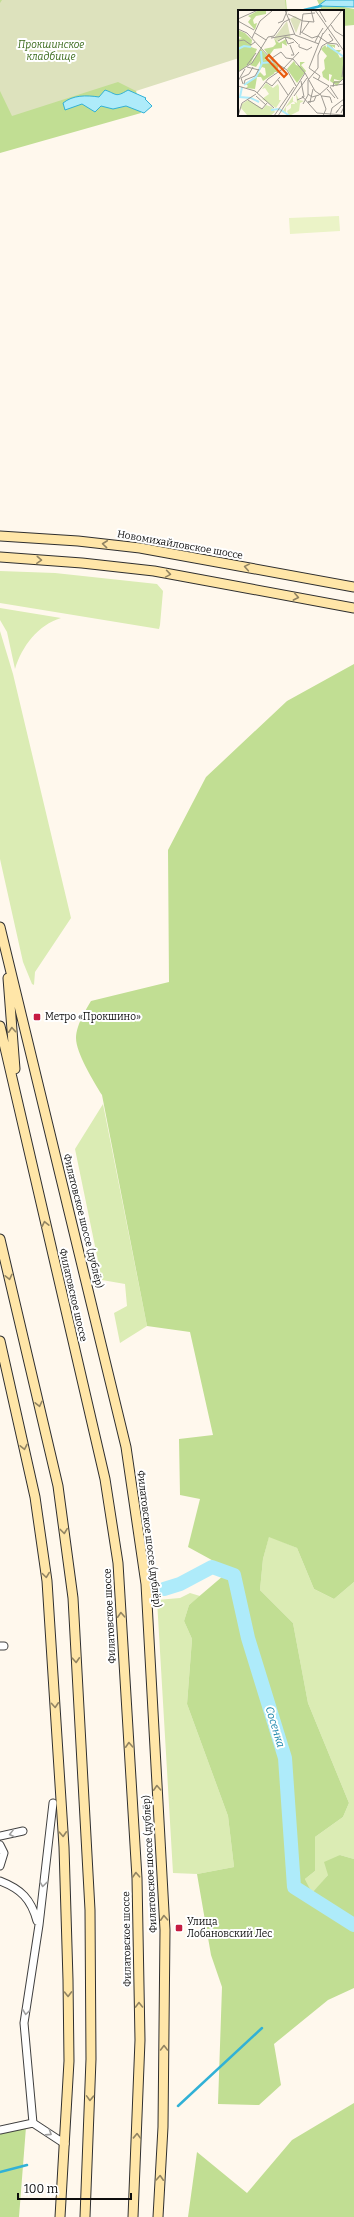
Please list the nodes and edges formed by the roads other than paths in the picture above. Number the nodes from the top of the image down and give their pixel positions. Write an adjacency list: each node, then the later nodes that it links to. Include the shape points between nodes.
1 (0, 536): 3 (main road, Новомихайловское шоссе, one-way to 1, via 140,548)
2 (0, 557): 4 (main road, one-way to 4, via 154,571)
3 (354, 587)
4 (354, 608)
5 (0, 927): 6 (main road, Филатовское шоссе (дублёр))
6 (6, 951): 8 (main road, one-way to 6); 25 (main road, Филатовское шоссе (дублёр), one-way to 6, via 163,2127 165,1930 146,1584 126,1447)
7 (0, 1026): 8 (main road, Филатовское шоссе)
8 (17, 1096): 24 (main road, Филатовское шоссе, one-way to 8, via 140,2040 137,1886 118,1563 105,1479 53,1262)
9 (0, 1239): 23 (main road, one-way to 23, via 58,1486 73,1598 90,1910 92,2059)
10 (0, 1340): 11 (main road)
11 (3, 1366): 21 (main road, one-way to 21, via 35,1497 47,1580 65,1878 69,2061)
12 (53, 1803): 18 (street, one-way to 18)
13 (24, 1831): 14 (street, one-way to 14)
14 (0, 1836)
15 (0, 1845): 16 (street, via 4,1853)
16 (0, 1866)
17 (0, 1881): 18 (street, via 20,1891 33,1905)
18 (39, 1925): 19 (street, one-way to 19, via 24,2023)
19 (33, 2123): 20 (street); 21 (street, one-way to 21)
20 (0, 2130)
21 (65, 2144): 22 (main road)
22 (60, 2217)
23 (85, 2217)
24 (133, 2217)
25 (158, 2217)

